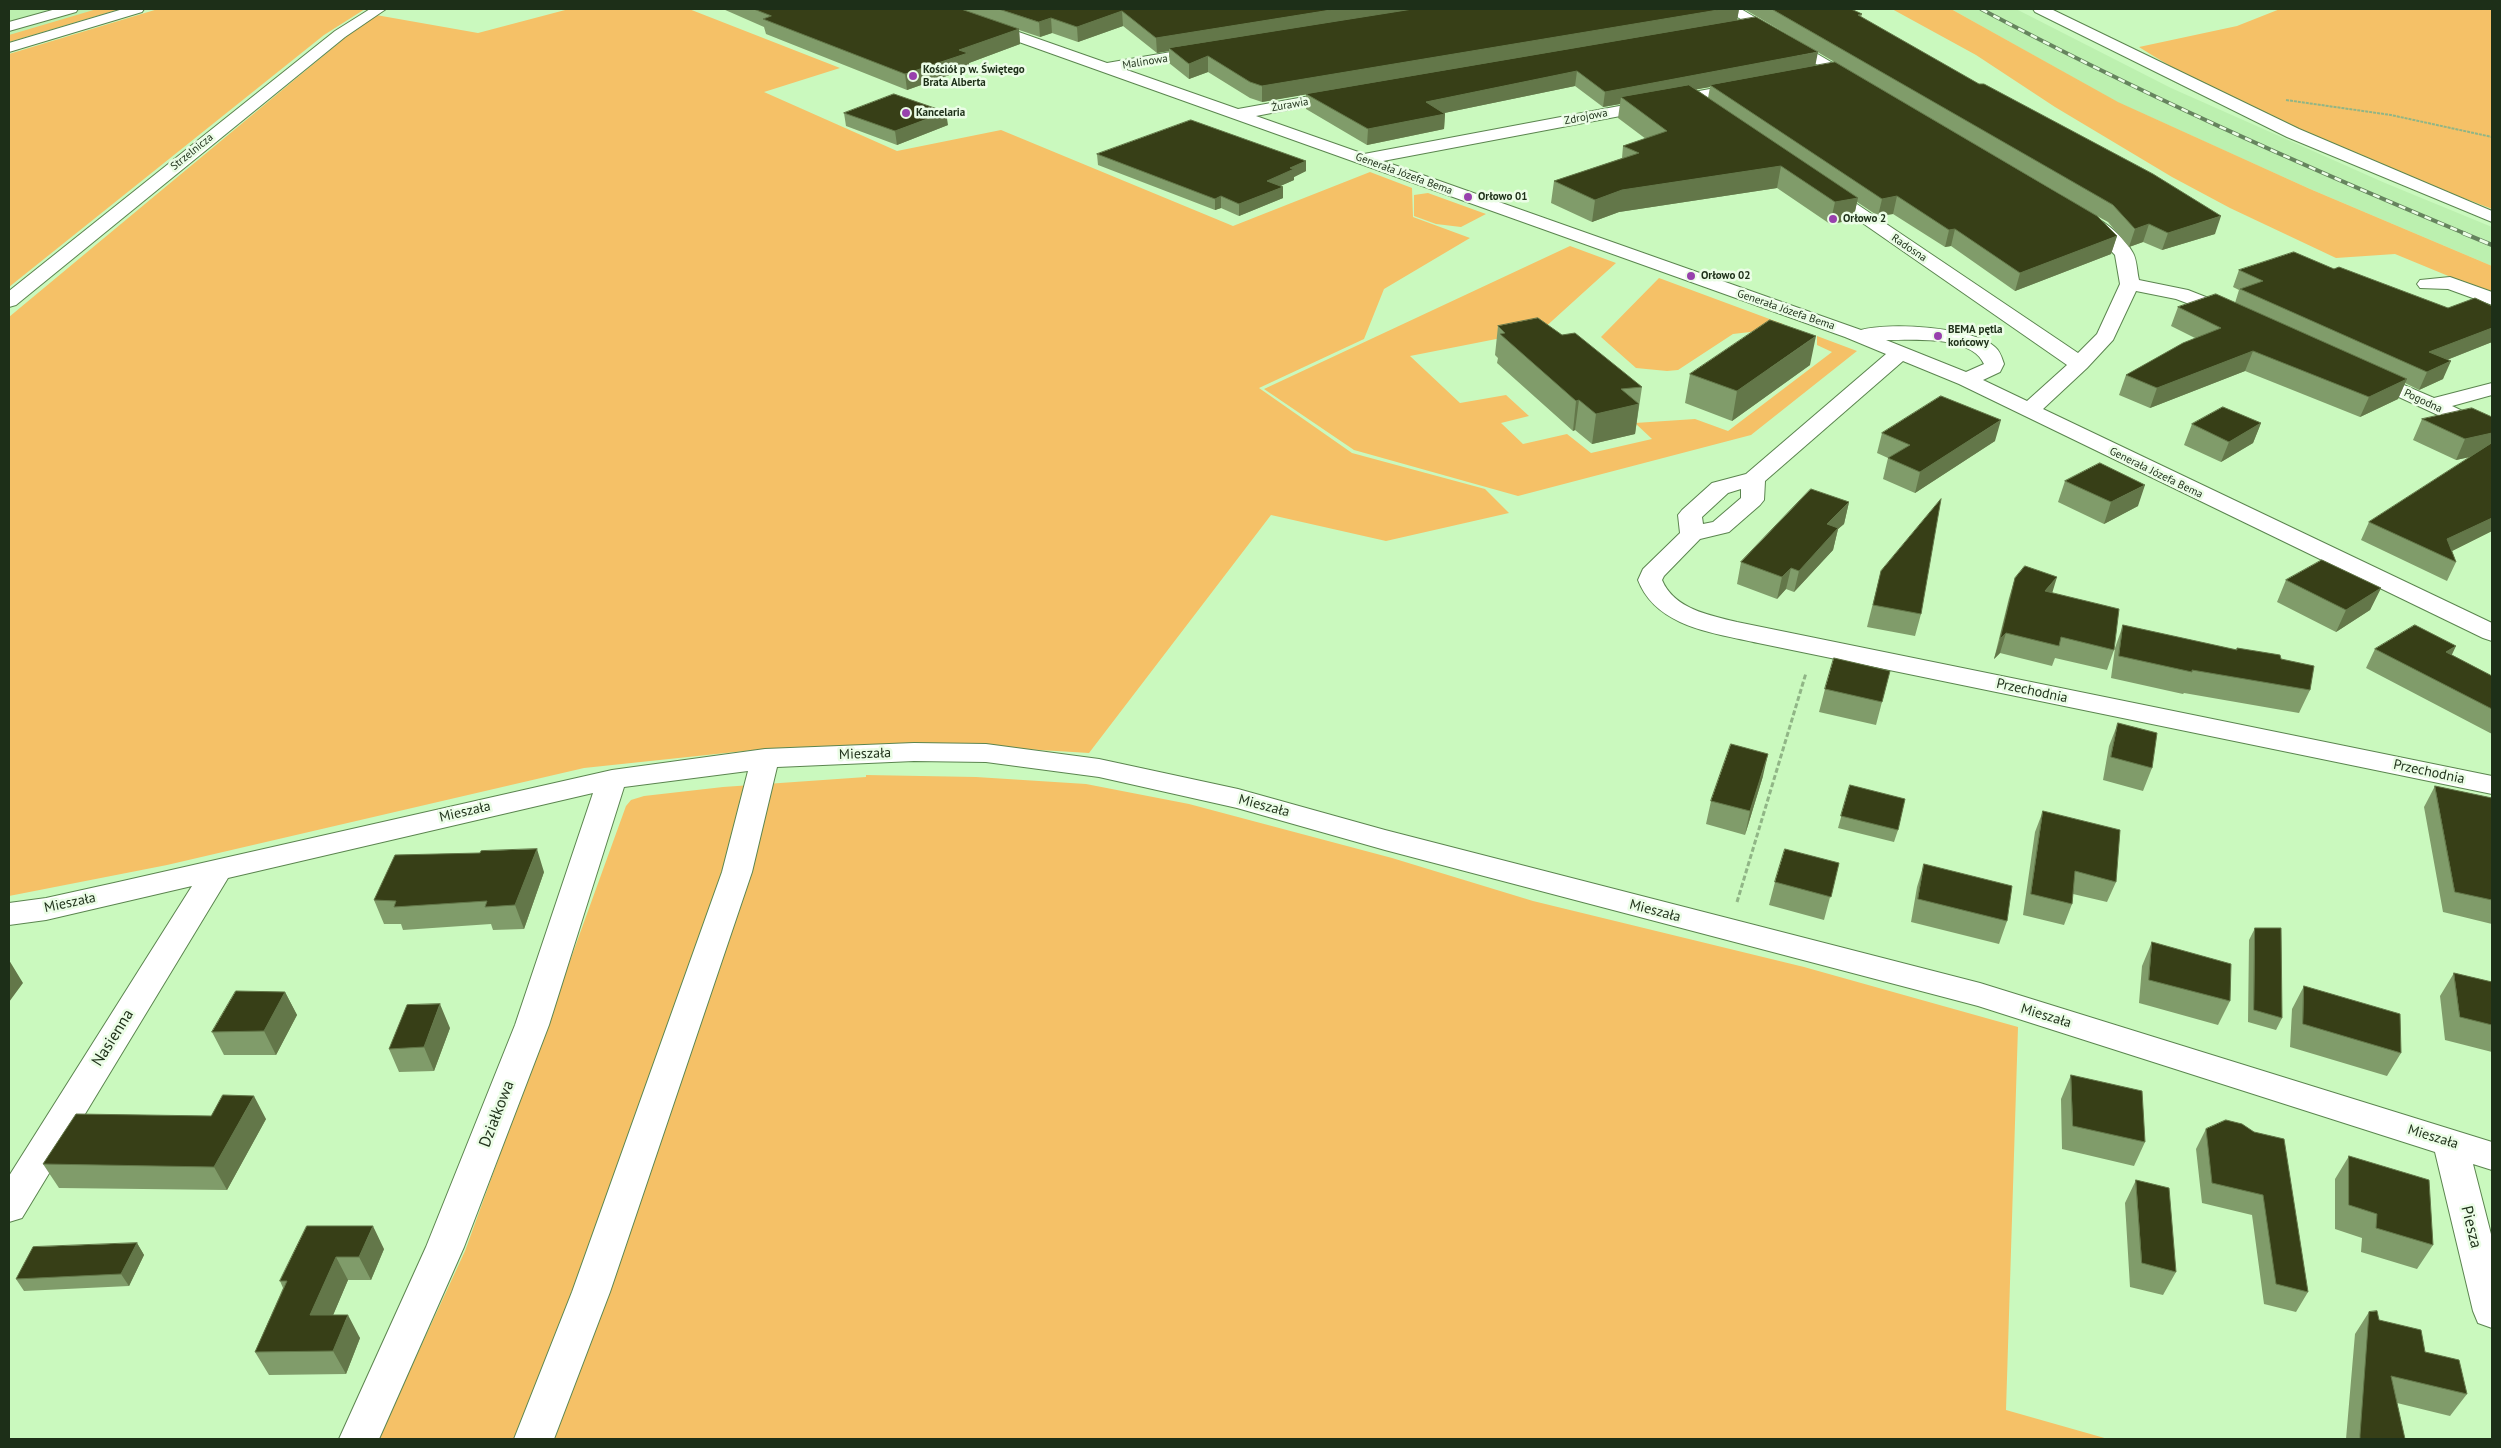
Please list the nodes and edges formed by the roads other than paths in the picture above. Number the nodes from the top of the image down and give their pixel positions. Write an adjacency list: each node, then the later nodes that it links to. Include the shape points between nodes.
1 (71, 9): 8 (street)
2 (137, 9): 10 (street)
3 (379, 9): 28 (street, Strzelnicza, via 333,40)
4 (940, 9): 12 (street, Generała Józefa Bema)
5 (1731, 9): 7 (street)
6 (2040, 9): 24 (street, via 2293,133)
7 (1756, 24): 9 (street); 13 (street)
8 (9, 27)
9 (1736, 27)
10 (9, 48)
11 (1222, 49): 12 (street, Malinowa)
12 (1107, 68): 19 (street, Generała Józefa Bema)
13 (1837, 70): 14 (street); 16 (street)
14 (1809, 75)
15 (1763, 84): 18 (street, Zdrojowa)
16 (1871, 91)
17 (1354, 93): 19 (street, Żurawia)
18 (1689, 98): 20 (street); 21 (street, Zdrojowa)
19 (1237, 114): 21 (street, Generała Józefa Bema)
20 (1713, 114)
21 (1365, 159): 30 (street, Generała Józefa Bema)
22 (1811, 181): 32 (street, Radosna)
23 (2074, 213): 25 (street, via 2100,228 2124,254)
24 (2492, 217)
25 (2130, 284): 29 (street, via 2181,294); 32 (street, via 2106,336)
26 (2427, 284): 27 (street, via 2450,283)
27 (2492, 299)
28 (9, 301)
29 (2246, 320)
30 (1852, 333): 31 (street, Generała Józefa Bema); 34 (street, via 1938,336 1972,342 1988,351 1994,364 1993,368)
31 (1900, 353): 34 (street, Generała Józefa Bema); 42 (street, Przechodnia, via 1754,479 1752,500 1721,527 1692,534 1650,577 1653,588 1665,604 1710,622 1814,646)
32 (2080, 364): 37 (street)
33 (2352, 368): 36 (street, Pogodna)
34 (1966, 380): 37 (street, Generała Józefa Bema)
35 (2492, 389): 36 (street)
36 (2432, 406): 38 (street, Pogodna)
37 (2028, 411): 39 (street, Generała Józefa Bema)
38 (2492, 433)
39 (2492, 633)
40 (765, 758): 41 (street, Mieszała); 45 (street, Mieszała, via 914,752 986,753 1099,768 1238,798 1385,840 1980,995); 50 (street, via 737,872 591,1292)
41 (612, 779): 43 (street, Mieszała); 49 (street, Działkowa, via 532,1025 445,1247)
42 (2492, 786)
43 (218, 870): 44 (street, Mieszała, via 46,909); 47 (street, Nasienna)
44 (9, 914)
45 (2450, 1143): 46 (street, Mieszała); 48 (street, Piesza)
46 (2492, 1156)
47 (9, 1207)
48 (2492, 1311)
49 (359, 1439)
50 (534, 1439)

